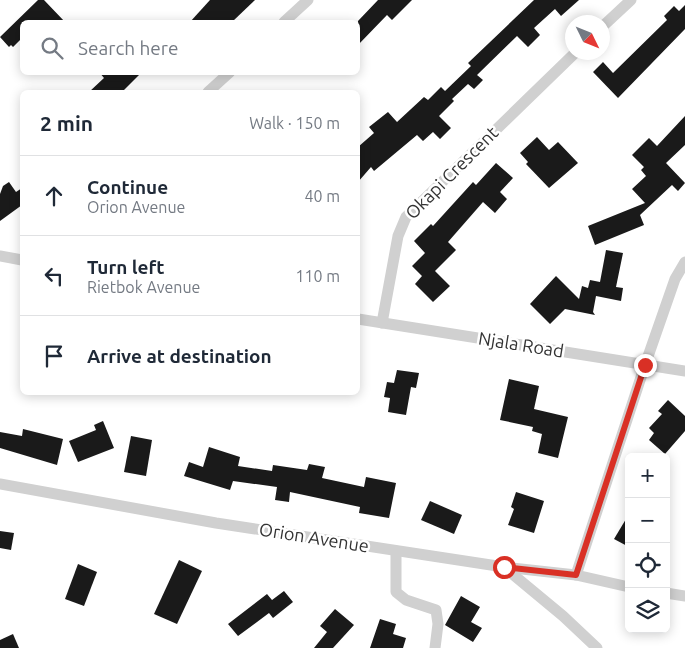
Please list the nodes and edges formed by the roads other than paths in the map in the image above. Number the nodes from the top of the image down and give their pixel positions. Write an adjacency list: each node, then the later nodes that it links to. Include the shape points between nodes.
1 (308, 0): 3 (street)
2 (631, 0): 4 (street)
3 (286, 20)
4 (610, 20)
5 (568, 60): 12 (street, Okapi Crescent, via 406,216 398,236)
6 (227, 75): 7 (street)
7 (210, 90)
8 (0, 256): 9 (street)
9 (20, 260)
10 (685, 262): 13 (street, via 675,279)
11 (360, 319): 12 (street, Njala Road)
12 (382, 323): 13 (street, Njala Road)
13 (645, 365): 14 (street, Njala Road); 18 (street)
14 (685, 371)
15 (0, 484): 16 (street, Orion Avenue)
16 (396, 551): 17 (street, Orion Avenue); 22 (street, via 396,592 406,600 436,610)
17 (504, 567): 18 (street, Orion Avenue); 23 (street)
18 (576, 575): 19 (street, Orion Avenue)
19 (625, 586)
20 (670, 594): 21 (street)
21 (685, 596)
22 (435, 648)
23 (597, 648)

